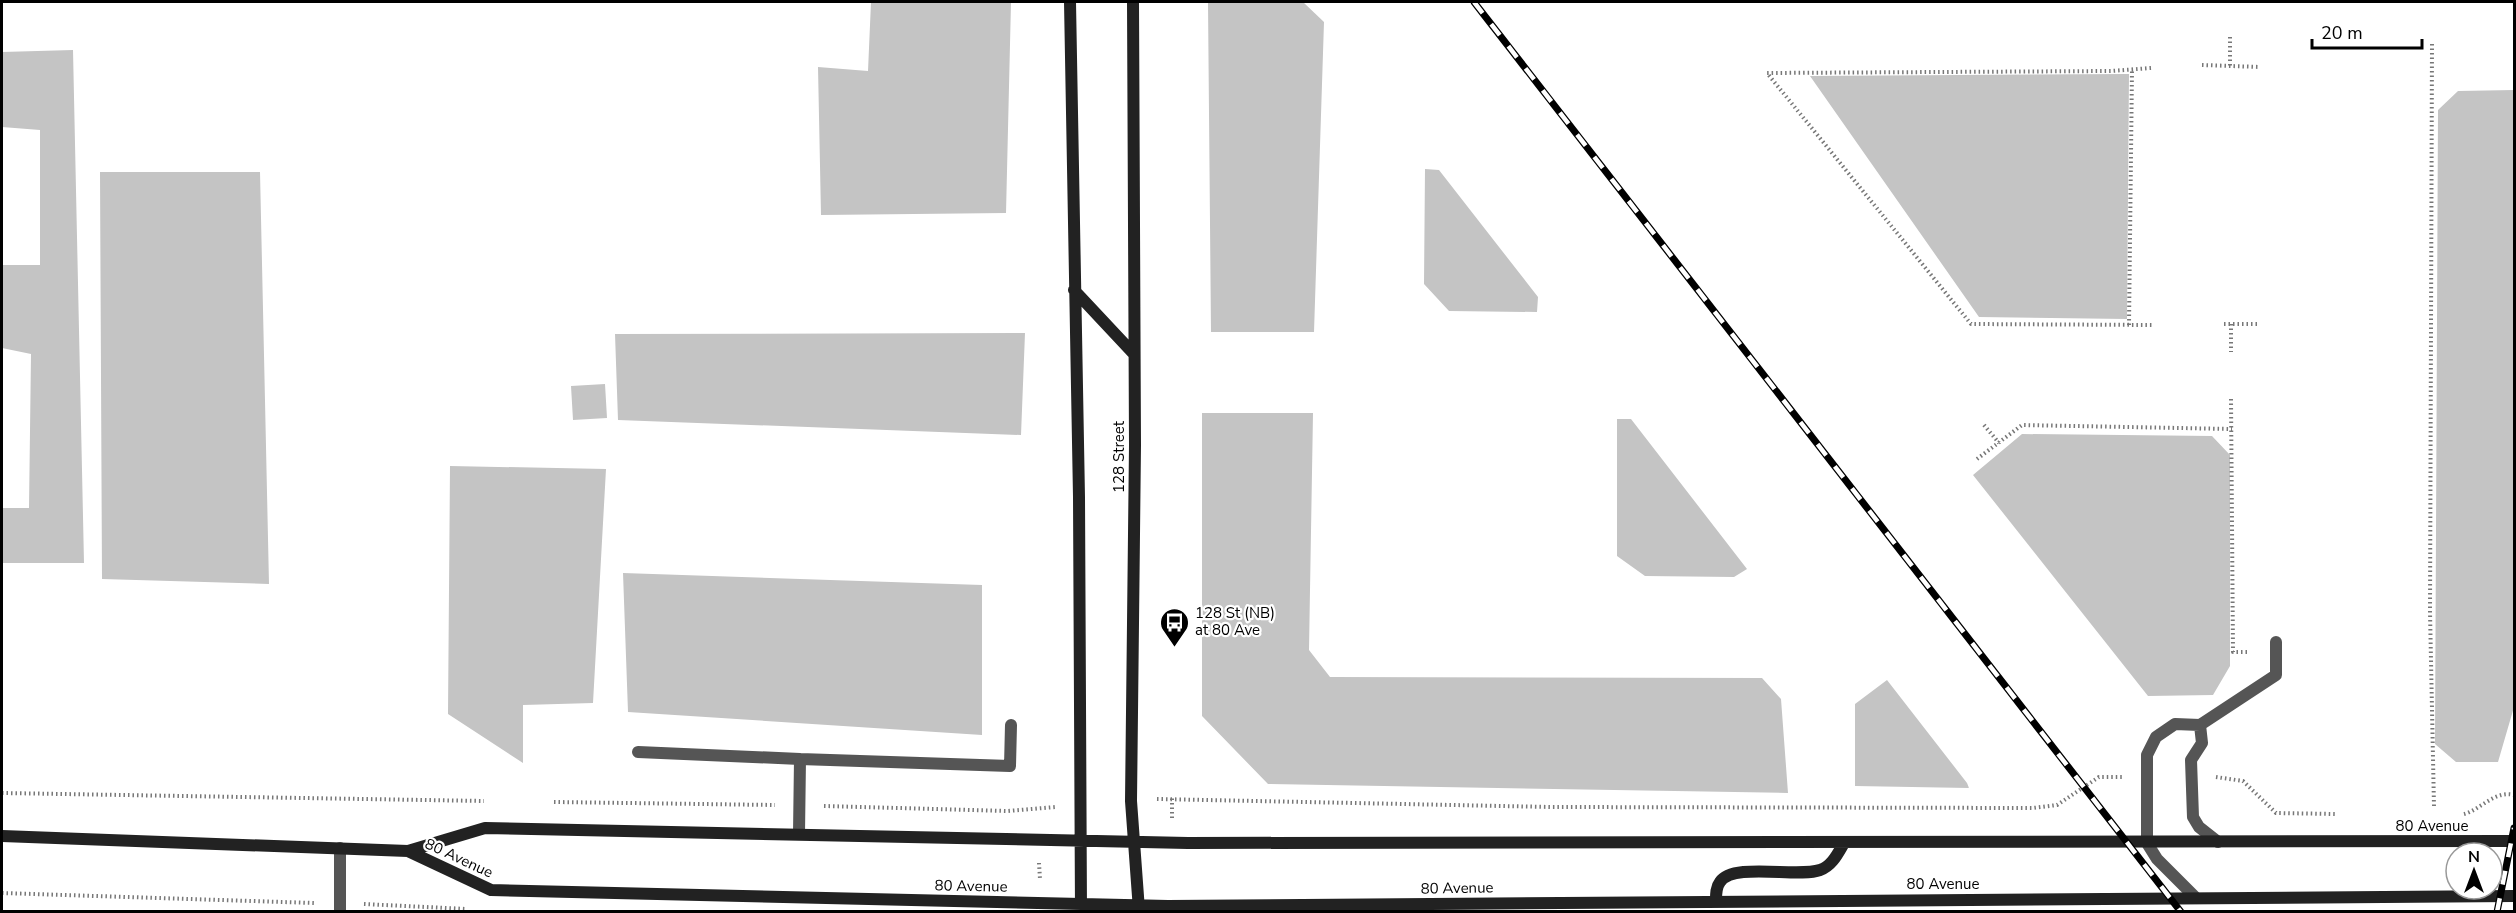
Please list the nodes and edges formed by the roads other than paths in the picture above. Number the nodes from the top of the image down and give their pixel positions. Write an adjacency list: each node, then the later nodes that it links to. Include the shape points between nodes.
1 (1070, 2): 3 (main road)
2 (1133, 2): 4 (main road, 128 Street)
3 (1074, 290): 4 (main road); 12 (main road)
4 (1133, 353): 13 (main road, 128 Street)
5 (2276, 642): 7 (lane, via 2276,675)
6 (1011, 725): 9 (lane, via 1010,766)
7 (2200, 725): 15 (lane, via 2202,743 2191,760 2193,818); 17 (lane, via 2175,724 2156,737 2147,755)
8 (638, 752): 9 (lane)
9 (800, 759): 10 (lane)
10 (799, 834): 12 (main road, 80 Avenue); 19 (main road, 80 Avenue, via 485,828)
11 (2, 836): 18 (main road, 80 Avenue)
12 (1080, 840): 13 (main road, 80 Avenue); 23 (main road)
13 (1133, 841): 16 (main road, 80 Avenue); 24 (main road, 128 Street)
14 (2514, 841): 15 (main road, 80 Avenue)
15 (2218, 842): 17 (main road, 80 Avenue)
16 (1844, 843): 17 (main road, 80 Avenue); 22 (main road, via 1831,864 1819,871 1740,873 1725,877 1717,888)
17 (2147, 843): 21 (lane, via 2157,859)
18 (340, 848): 19 (main road, 80 Avenue); 25 (lane)
19 (408, 851): 23 (main road, 80 Avenue, via 491,890)
20 (2514, 896): 21 (main road, 80 Avenue)
21 (2196, 898): 22 (main road, 80 Avenue)
22 (1716, 900): 24 (main road, 80 Avenue)
23 (1081, 907): 24 (main road, 80 Avenue)
24 (1139, 908)
25 (340, 912)

